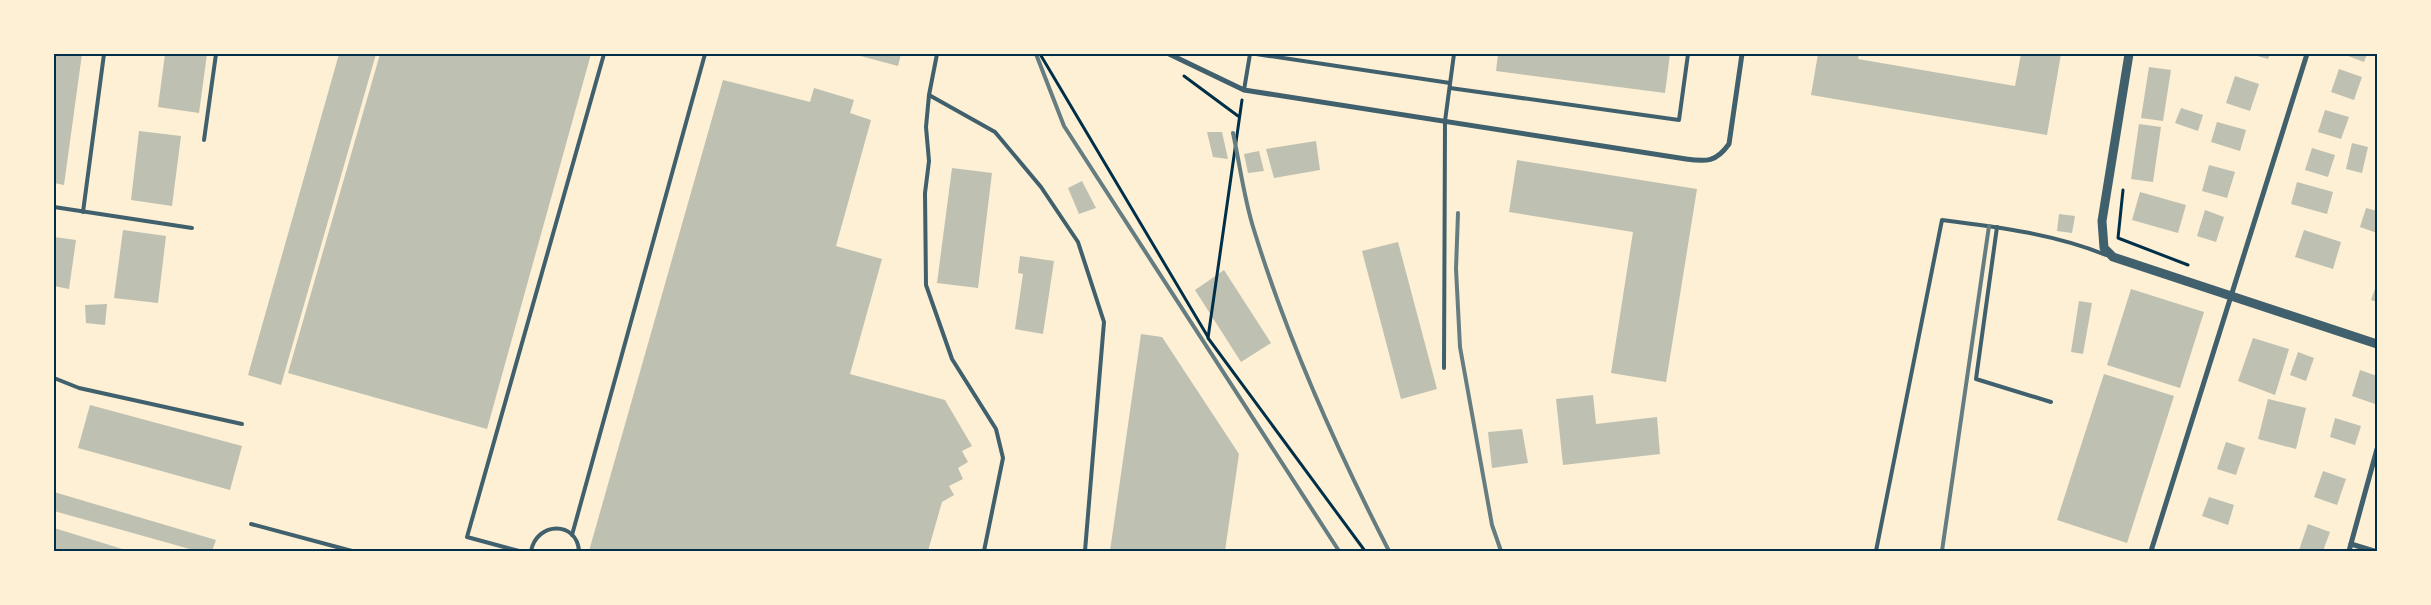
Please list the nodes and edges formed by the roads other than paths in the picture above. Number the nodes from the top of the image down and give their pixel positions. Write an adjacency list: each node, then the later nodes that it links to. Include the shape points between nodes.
1 (104, 54): 21 (lane)
2 (216, 54): 19 (lane)
3 (604, 54): 36 (lane, via 467,537)
4 (705, 54): 33 (lane)
5 (937, 54): 17 (lane)
6 (1169, 54): 16 (street)
7 (1250, 54): 16 (lane)
8 (1256, 54): 14 (lane)
9 (1454, 54): 14 (lane)
10 (1688, 54): 15 (lane, via 1679,120)
11 (1742, 54): 18 (street, via 1728,144 1720,155 1709,161)
12 (2129, 54): 24 (street, via 2102,222 2104,248)
13 (2307, 54): 25 (street)
14 (1450, 82): 15 (lane)
15 (1450, 88): 18 (lane)
16 (1244, 90): 18 (street)
17 (929, 95): 39 (lane, via 926,285 952,359 996,429 1003,458); 40 (lane, via 995,132 1041,187 1078,242 1104,322)
18 (1445, 121): 27 (lane)
19 (204, 140)
20 (54, 207): 21 (lane)
21 (83, 212): 23 (lane)
22 (1997, 227): 24 (lane, via 2077,243); 29 (lane, via 1976,379); 41 (lane, via 1942,220)
23 (192, 228)
24 (2113, 258): 25 (street)
25 (2231, 297): 26 (street); 42 (street)
26 (2377, 344)
27 (1444, 368)
28 (54, 378): 30 (lane, via 79,388)
29 (2051, 402)
30 (242, 424)
31 (2377, 449): 34 (street)
32 (251, 524): 35 (lane)
33 (572, 535): 37 (lane, via 562,529 550,529 540,534 533,543); 38 (lane)
34 (2351, 544): 43 (street); 44 (street)
35 (352, 551)
36 (518, 551)
37 (532, 551)
38 (579, 551)
39 (984, 551)
40 (1084, 551)
41 (1876, 551)
42 (2151, 551)
43 (2348, 551)
44 (2374, 551)

